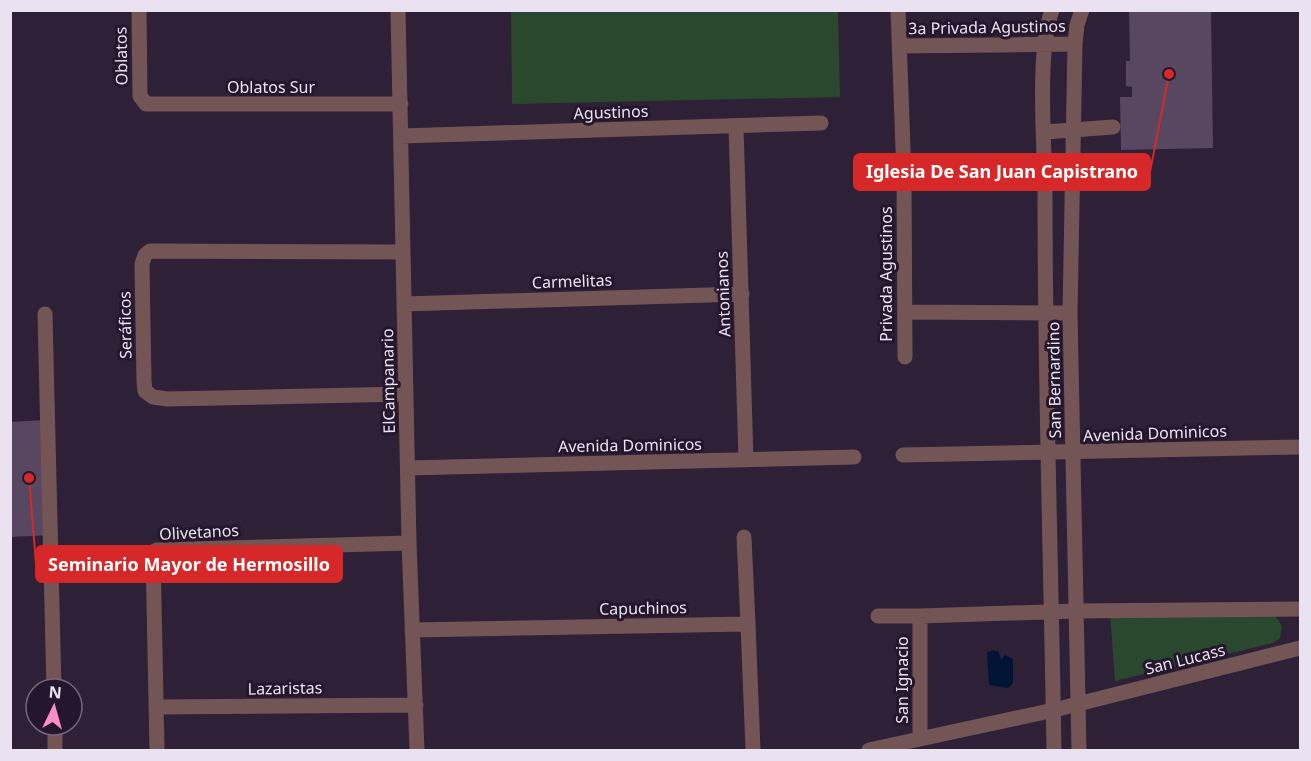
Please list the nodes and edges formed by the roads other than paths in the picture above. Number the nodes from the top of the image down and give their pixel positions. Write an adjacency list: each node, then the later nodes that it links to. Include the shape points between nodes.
1 (139, 10): 9 (street, Oblatos)
2 (398, 10): 10 (street, ElCampanario)
3 (898, 10): 8 (street, Privada Agustinos)
4 (1052, 10): 6 (street, San Bernardino)
5 (1082, 10): 7 (street, San Bernardino)
6 (1046, 44): 7 (street, 3a Privada Agustinos); 8 (street, 3a Privada Agustinos); 15 (street, San Bernardino)
7 (1075, 44): 14 (street, San Bernardino)
8 (900, 46): 17 (street, Privada Agustinos)
9 (142, 101): 10 (street, Oblatos Sur, via 153,106)
10 (400, 104): 16 (street, ElCampanario)
11 (821, 123): 12 (street, Agustinos)
12 (736, 127): 16 (street, Agustinos); 21 (street, Antonianos)
13 (1113, 127): 14 (street)
14 (1072, 131): 15 (street); 19 (street, San Bernardino)
15 (1045, 132): 18 (street, San Bernardino)
16 (401, 136): 20 (street, ElCampanario)
17 (904, 176): 18 (street); 23 (street, Privada Agustinos)
18 (1045, 177): 19 (street); 24 (street, San Bernardino)
19 (1071, 178): 25 (street, San Bernardino)
20 (403, 252): 22 (street, ElCampanario); 28 (street, Seráficos, via 150,251 142,264 144,381 145,391 167,399)
21 (742, 294): 22 (street, Carmelitas); 34 (street, Antonianos)
22 (404, 304): 28 (street, ElCampanario)
23 (905, 312): 24 (street); 27 (street, Privada Agustinos)
24 (1045, 312): 25 (street); 30 (street, San Bernardino)
25 (1070, 313): 31 (street, San Bernardino)
26 (45, 314): 46 (street)
27 (905, 357)
28 (406, 394): 35 (street, ElCampanario)
29 (1300, 447): 31 (street, Avenida Dominicos)
30 (1048, 454): 31 (street, Avenida Dominicos); 32 (street, Avenida Dominicos); 39 (street, San Bernardino)
31 (1073, 454): 40 (street, San Bernardino)
32 (903, 455)
33 (854, 457): 34 (street, Avenida Dominicos)
34 (746, 460): 35 (street, Avenida Dominicos)
35 (408, 468): 37 (street, ElCampanario)
36 (744, 537): 43 (street)
37 (409, 543): 44 (street, ElCampanario); 49 (street, Olivetanos, via 157,550 152,557)
38 (1300, 609): 40 (street)
39 (1052, 611): 40 (street, San Ignacio); 42 (street, San Ignacio); 50 (street, San Bernardino)
40 (1076, 611): 48 (street, San Bernardino)
41 (878, 616): 42 (street)
42 (920, 616): 51 (street, San Ignacio)
43 (748, 624): 44 (street, Capuchinos); 54 (street)
44 (412, 630): 47 (street, ElCampanario)
45 (1300, 648): 48 (street, San Lucass)
46 (54, 677)
47 (416, 705): 49 (street, Lazaristas); 53 (street, ElCampanario)
48 (1078, 705): 50 (street, San Lucass); 57 (street, San Bernardino)
49 (156, 707): 52 (street, Olivetanos)
50 (1054, 710): 51 (street, San Ignacio); 56 (street, San Bernardino)
51 (920, 739): 55 (street)
52 (157, 750)
53 (417, 750)
54 (753, 750)
55 (869, 750)
56 (1054, 750)
57 (1079, 750)

